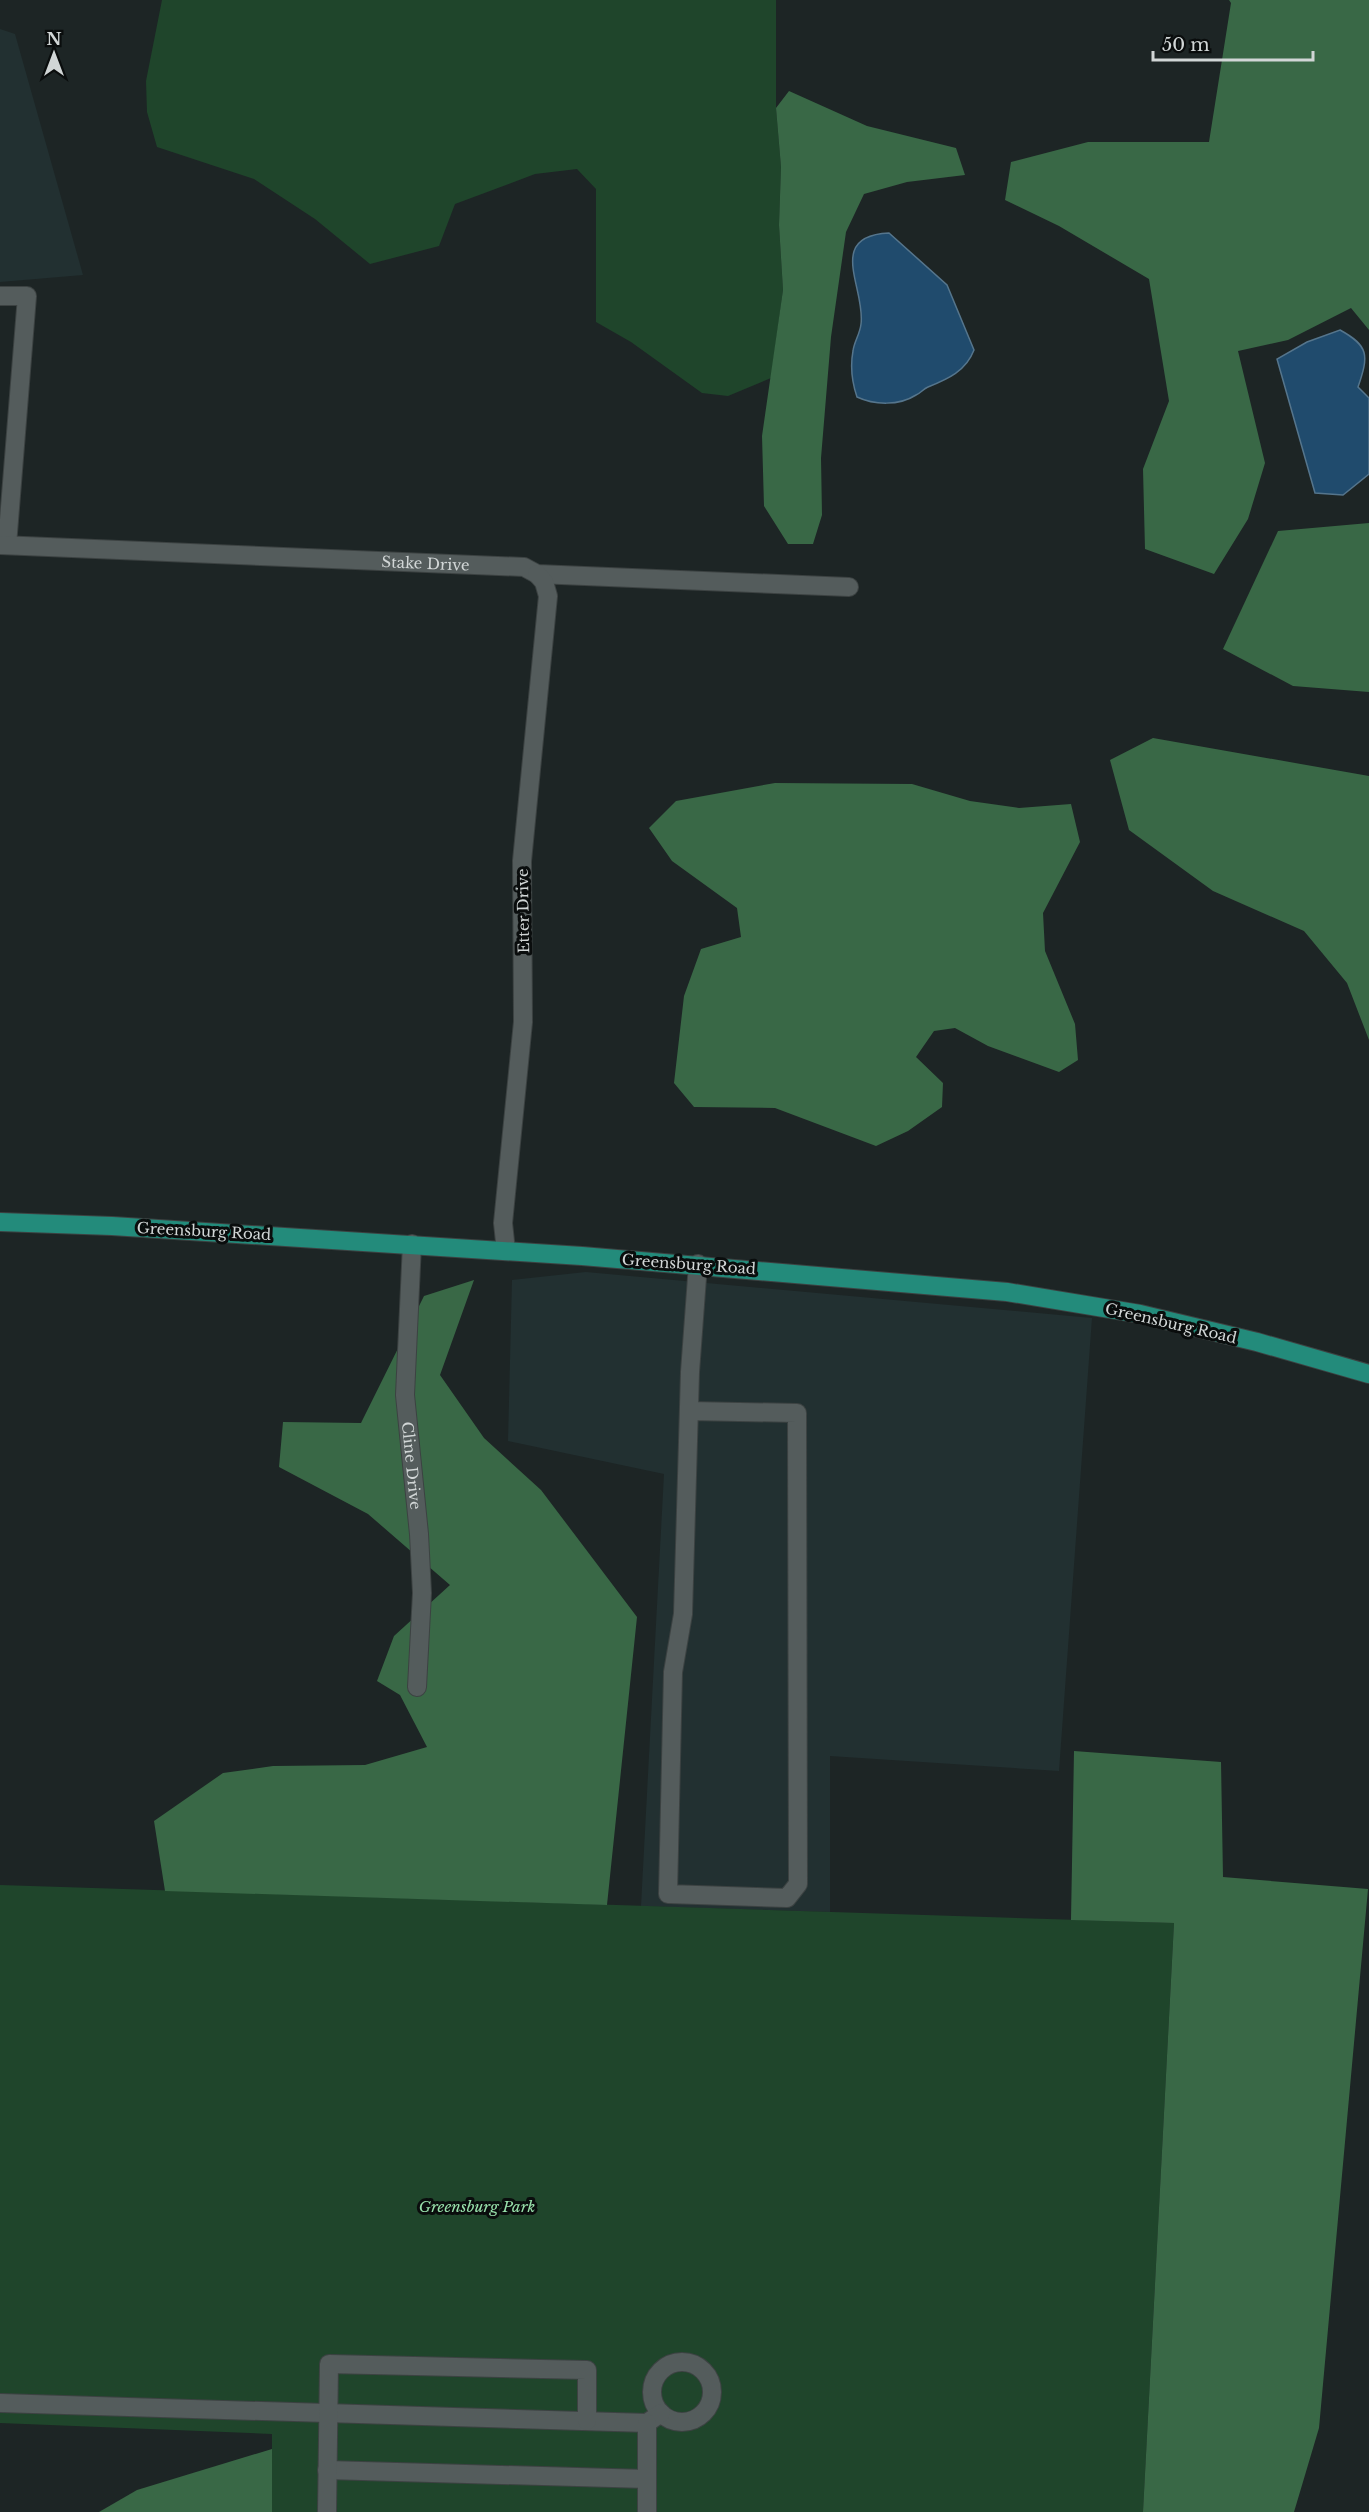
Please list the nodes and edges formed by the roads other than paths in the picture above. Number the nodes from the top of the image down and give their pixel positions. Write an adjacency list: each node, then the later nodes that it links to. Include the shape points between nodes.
1 (0, 296): 2 (street, via 27,296)
2 (3, 545): 3 (street, Stake Drive, via 524,567)
3 (537, 574): 4 (street, Stake Drive); 7 (street, Etter Drive, via 548,596 522,861 523,1022 503,1223)
4 (849, 587)
5 (0, 1222): 6 (main road, Greensburg Road)
6 (411, 1244): 7 (main road, Greensburg Road); 11 (street, Cline Drive, via 405,1395 422,1593)
7 (506, 1251): 8 (main road, Greensburg Road)
8 (698, 1264): 9 (main road, Greensburg Road, via 1008,1292 1081,1303 1257,1342); 10 (street)
9 (1369, 1374)
10 (689, 1411): 10 (street, via 683,1614 673,1672 668,1894 787,1898 798,1884 797,1413)
11 (417, 1687)
12 (0, 2403): 13 (street)
13 (328, 2413): 14 (street); 14 (street, via 329,2364 587,2370); 15 (street)
14 (587, 2421): 16 (street, via 654,2418)
15 (327, 2470): 16 (street); 17 (street)
16 (647, 2479): 18 (street)
17 (327, 2512)
18 (647, 2512)

